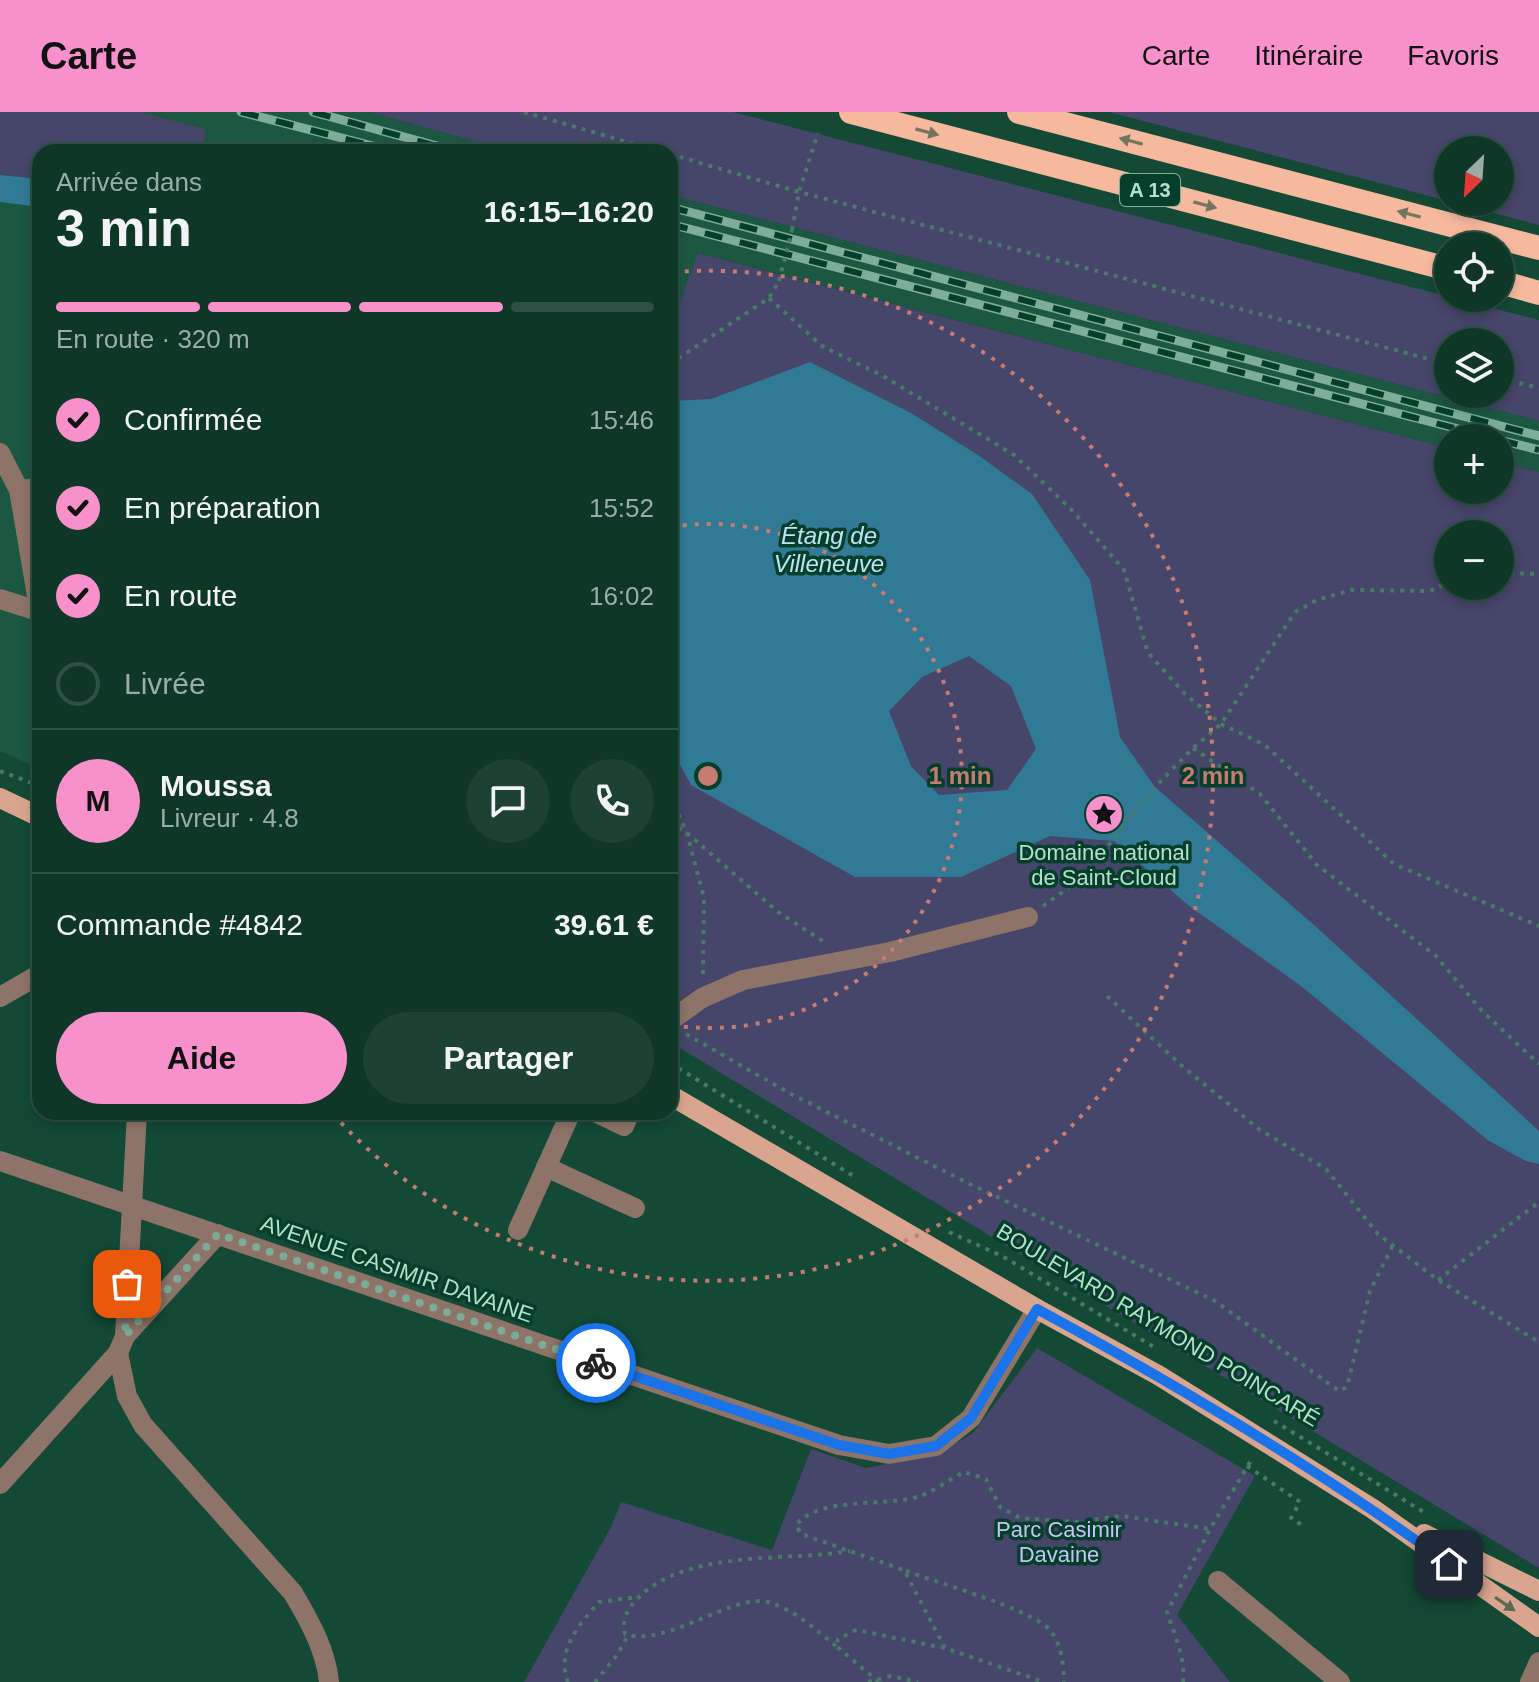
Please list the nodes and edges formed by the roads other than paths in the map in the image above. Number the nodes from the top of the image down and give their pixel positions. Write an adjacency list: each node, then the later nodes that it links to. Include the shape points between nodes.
1 (851, 112): 4 (highway, A 13, one-way to 4)
2 (1019, 112): 3 (highway, A 13, one-way to 2)
3 (1539, 248)
4 (1434, 265)
5 (1514, 286): 6 (highway)
6 (1539, 293)
7 (0, 453): 9 (street)
8 (32, 489): 9 (street)
9 (19, 490): 10 (street)
10 (32, 567)
11 (0, 599): 12 (street)
12 (32, 606)
13 (0, 798): 14 (main road)
14 (32, 813)
15 (1028, 917): 18 (street, via 743,980 702,998)
16 (32, 979): 17 (street)
17 (0, 997)
18 (678, 1023)
19 (678, 1100): 30 (main road, BOULEVARD RAYMOND POINCARÉ)
20 (136, 1120): 26 (street)
21 (567, 1120): 25 (street)
22 (612, 1120): 23 (street, via 624,1126)
23 (627, 1120)
24 (0, 1161): 26 (street, AVENUE CASIMIR DAVAINE)
25 (546, 1167): 27 (street); 28 (street)
26 (131, 1206): 29 (street, AVENUE CASIMIR DAVAINE); 31 (street)
27 (635, 1208)
28 (518, 1230)
29 (218, 1234): 30 (street, AVENUE CASIMIR DAVAINE, via 839,1445 889,1454 936,1446 971,1418); 31 (street)
30 (1037, 1309): 33 (main road, BOULEVARD RAYMOND POINCARÉ, via 1158,1375)
31 (121, 1345): 32 (street); 38 (street, via 127,1396 143,1425 293,1593 327,1663)
32 (0, 1484)
33 (1373, 1509): 35 (main road, BOULEVARD RAYMOND POINCARÉ); 36 (main road, BOULEVARD RAYMOND POINCARÉ, one-way to 36)
34 (1218, 1581): 39 (street)
35 (1539, 1591)
36 (1539, 1627)
37 (1539, 1662): 40 (street)
38 (329, 1682)
39 (1340, 1682)
40 (1530, 1682)

